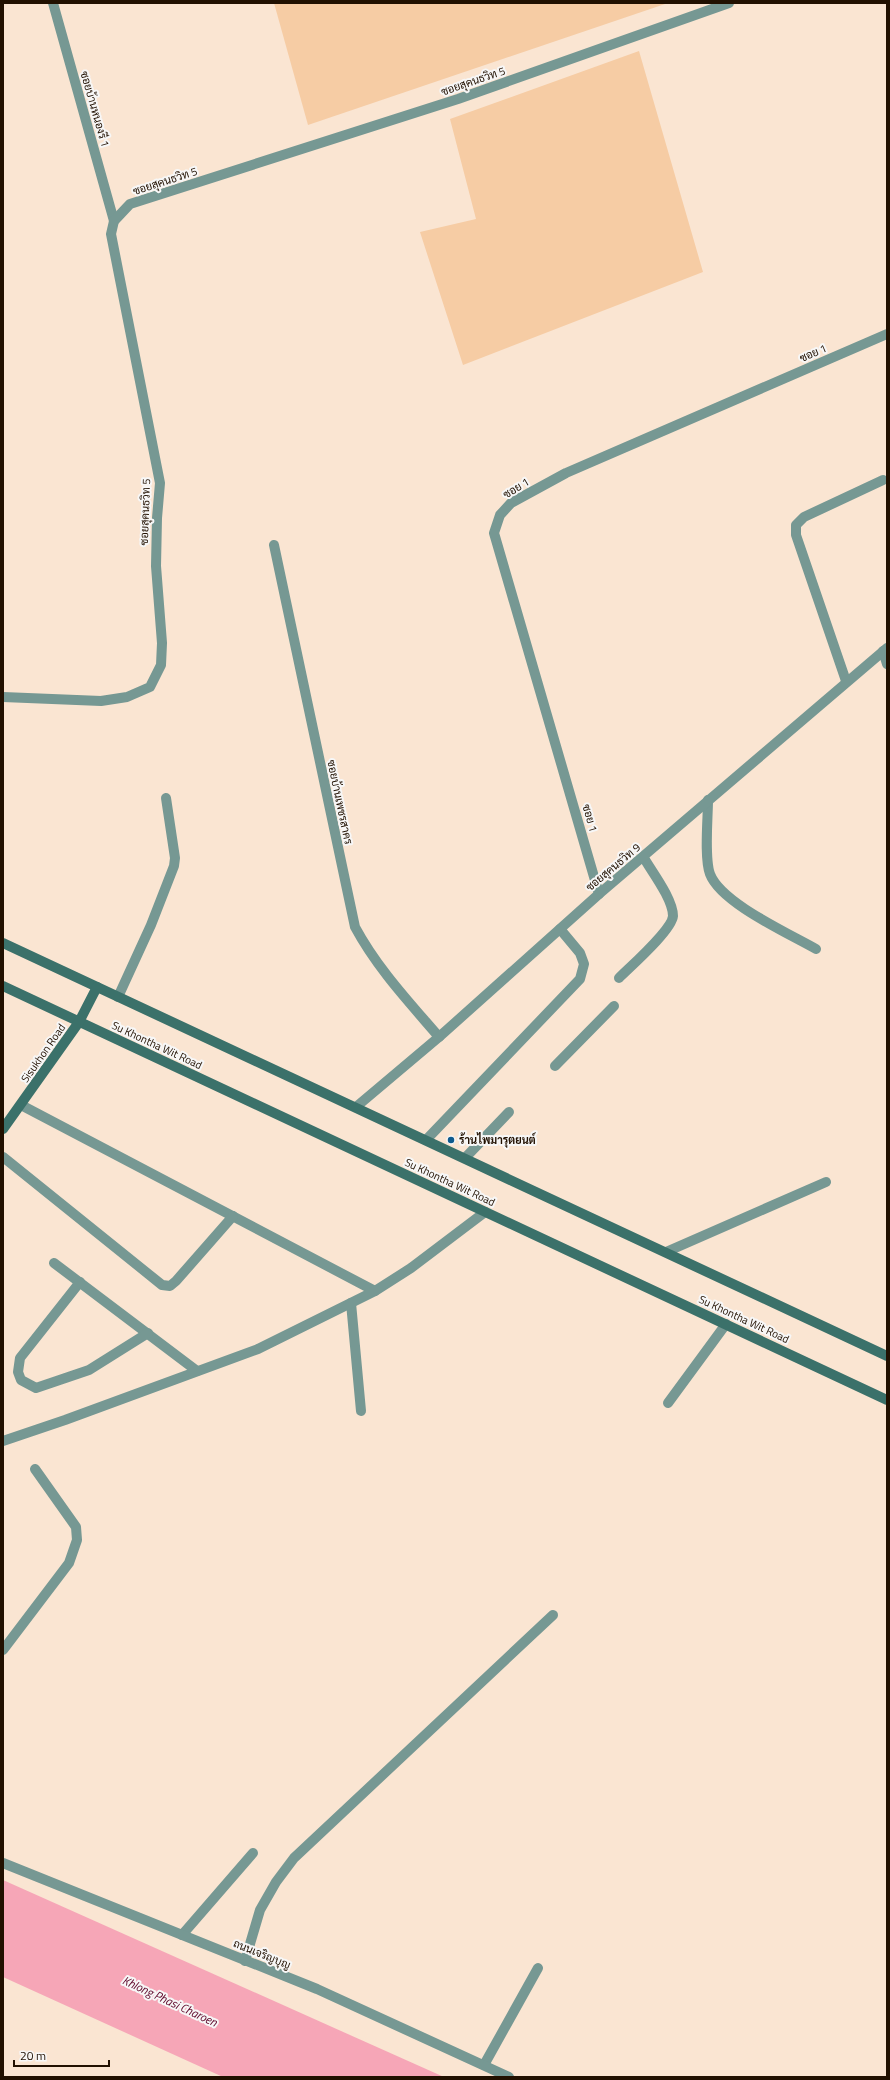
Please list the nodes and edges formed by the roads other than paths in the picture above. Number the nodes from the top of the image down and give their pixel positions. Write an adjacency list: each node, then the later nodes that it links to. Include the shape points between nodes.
1 (53, 3): 3 (street, ซอยบ้านหนองรี 1)
2 (729, 3): 3 (street, ซอยสุคนธวิท 5, via 458,100 130,204)
3 (114, 221): 10 (street, ซอยสุคนธวิท 5, via 111,234 160,483 156,566 162,642 161,665 150,687 127,697 101,701)
4 (887, 334): 14 (street, ซอย 1, via 566,473 511,503 500,515 494,533)
5 (883, 480): 9 (street, via 804,517 796,525 796,535)
6 (274, 545): 24 (street, ซอยบ้านเพชรสาคร, via 355,927 366,949 381,969)
7 (885, 649): 8 (street); 9 (street, ซอยสุคนธวิท 9)
8 (887, 664)
9 (846, 681): 12 (street, ซอยสุคนธวิท 9)
10 (3, 697)
11 (166, 798): 21 (street, via 174,866)
12 (708, 800): 13 (street, ซอยสุคนธวิท 9); 17 (street, via 709,873 716,886 734,902)
13 (644, 858): 14 (street, ซอยสุคนธวิท 9); 18 (street, via 669,900 673,916 669,928)
14 (599, 894): 15 (street, ซอยสุคนธวิท 9)
15 (560, 929): 24 (street, ซอยสุคนธวิท 9); 30 (street, via 580,953 584,964 580,979)
16 (3, 943): 20 (main road)
17 (816, 949)
18 (619, 978)
19 (3, 986): 23 (main road, Su Khontha Wit Road)
20 (97, 987): 21 (main road); 23 (main road, Sisukhon Road)
21 (118, 997): 27 (main road)
22 (614, 1006): 25 (street)
23 (79, 1022): 26 (main road, Sisukhon Road); 34 (main road, Su Khontha Wit Road)
24 (439, 1037): 27 (street, ซอยสุคนธวิท 9)
25 (555, 1066)
26 (21, 1104): 29 (main road, Sisukhon Road); 35 (street)
27 (356, 1107): 30 (main road)
28 (509, 1112): 32 (street)
29 (3, 1129)
30 (426, 1140): 32 (main road)
31 (3, 1157): 35 (street, via 162,1284 170,1286)
32 (465, 1158): 36 (main road)
33 (826, 1182): 36 (street)
34 (485, 1212): 39 (street, via 411,1268); 41 (main road, Su Khontha Wit Road)
35 (233, 1216): 39 (street)
36 (666, 1252): 43 (main road)
37 (54, 1263): 38 (street)
38 (80, 1282): 42 (street); 42 (street, via 20,1358 18,1372 21,1380 36,1388 89,1370)
39 (375, 1291): 40 (street)
40 (351, 1303): 44 (street, via 258,1348); 47 (street)
41 (726, 1324): 45 (main road, Su Khontha Wit Road); 46 (street)
42 (148, 1333): 44 (street)
43 (887, 1356)
44 (197, 1371): 48 (street)
45 (887, 1400)
46 (668, 1403)
47 (361, 1411)
48 (3, 1440)
49 (35, 1469): 51 (street, via 76,1527 77,1540 69,1563)
50 (553, 1615): 55 (street, via 294,1858 260,1910)
51 (3, 1650)
52 (253, 1853): 54 (street)
53 (3, 1863): 54 (street, ถนนเจริญบุญ)
54 (182, 1935): 55 (street, ถนนเจริญบุญ)
55 (245, 1961): 57 (street, ถนนเจริญบุญ, via 317,1989)
56 (538, 1968): 57 (street)
57 (484, 2065): 58 (street, ถนนเจริญบุญ)
58 (509, 2077)

